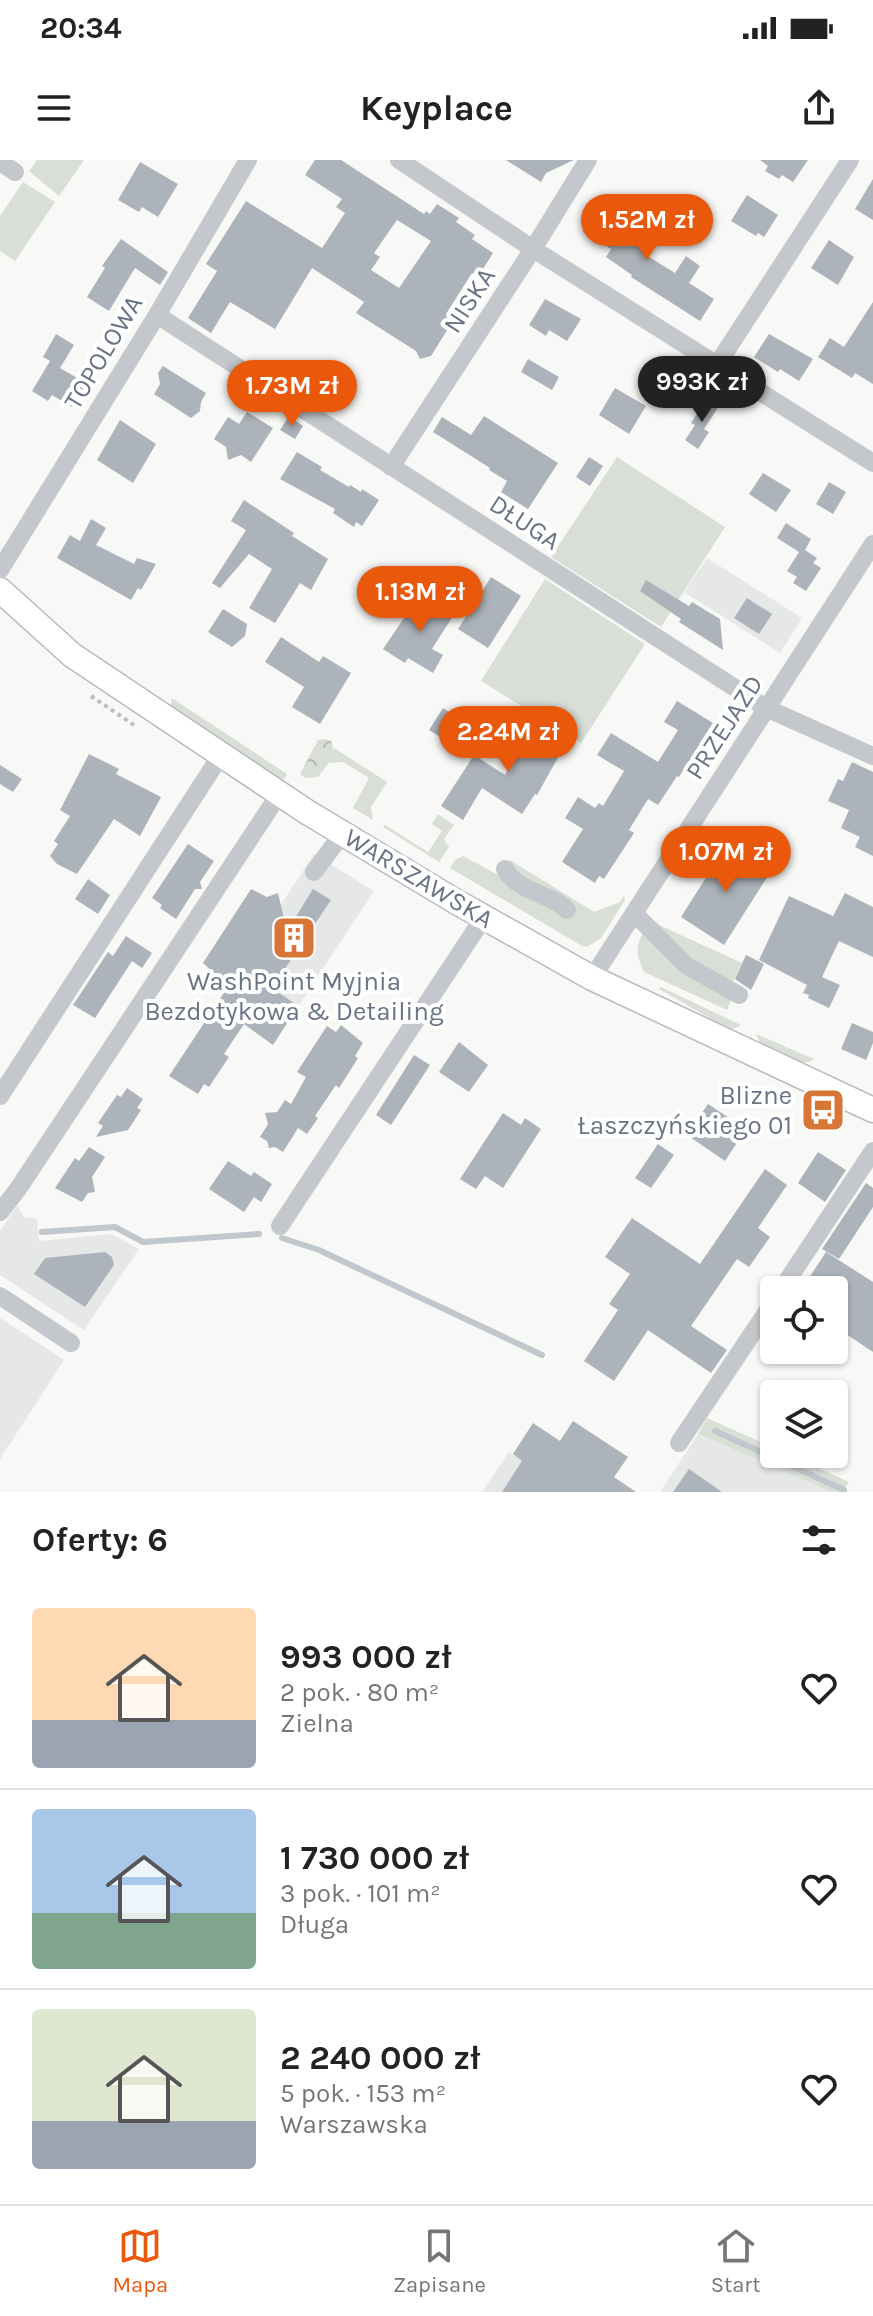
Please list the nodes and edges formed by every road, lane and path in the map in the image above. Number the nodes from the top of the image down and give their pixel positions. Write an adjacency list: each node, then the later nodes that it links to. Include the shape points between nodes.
1 (248, 160): 6 (street, TOPOLOWA)
2 (399, 160): 5 (street)
3 (588, 160): 5 (street, NISKA)
4 (850, 160): 7 (street)
5 (533, 249): 7 (street); 9 (street, NISKA)
6 (157, 315): 9 (street, DŁUGA); 11 (street, TOPOLOWA)
7 (717, 365): 8 (street)
8 (873, 463)
9 (391, 467): 13 (street, DŁUGA)
10 (873, 544): 13 (street, PRZEJAZD)
11 (0, 570)
12 (0, 590): 14 (main road, WARSZAWSKA, via 72,655)
13 (766, 708): 15 (street, DŁUGA); 21 (street, PRZEJAZD)
14 (221, 755): 16 (main road, WARSZAWSKA); 25 (street)
15 (873, 756)
16 (280, 793): 17 (main road, WARSZAWSKA); 28 (street)
17 (343, 833): 19 (street); 22 (main road, WARSZAWSKA)
18 (505, 869): 20 (street, via 512,880)
19 (314, 872)
20 (567, 910)
21 (634, 913): 23 (street, PRZEJAZD); 24 (street, via 687,966)
22 (484, 917): 23 (main road, WARSZAWSKA); 29 (street)
23 (592, 978): 26 (main road, WARSZAWSKA)
24 (739, 995)
25 (0, 1096)
26 (873, 1110)
27 (873, 1151): 30 (street)
28 (0, 1212)
29 (280, 1226)
30 (790, 1276)
31 (0, 1296): 33 (street)
32 (760, 1322): 34 (street)
33 (71, 1343)
34 (679, 1443)

